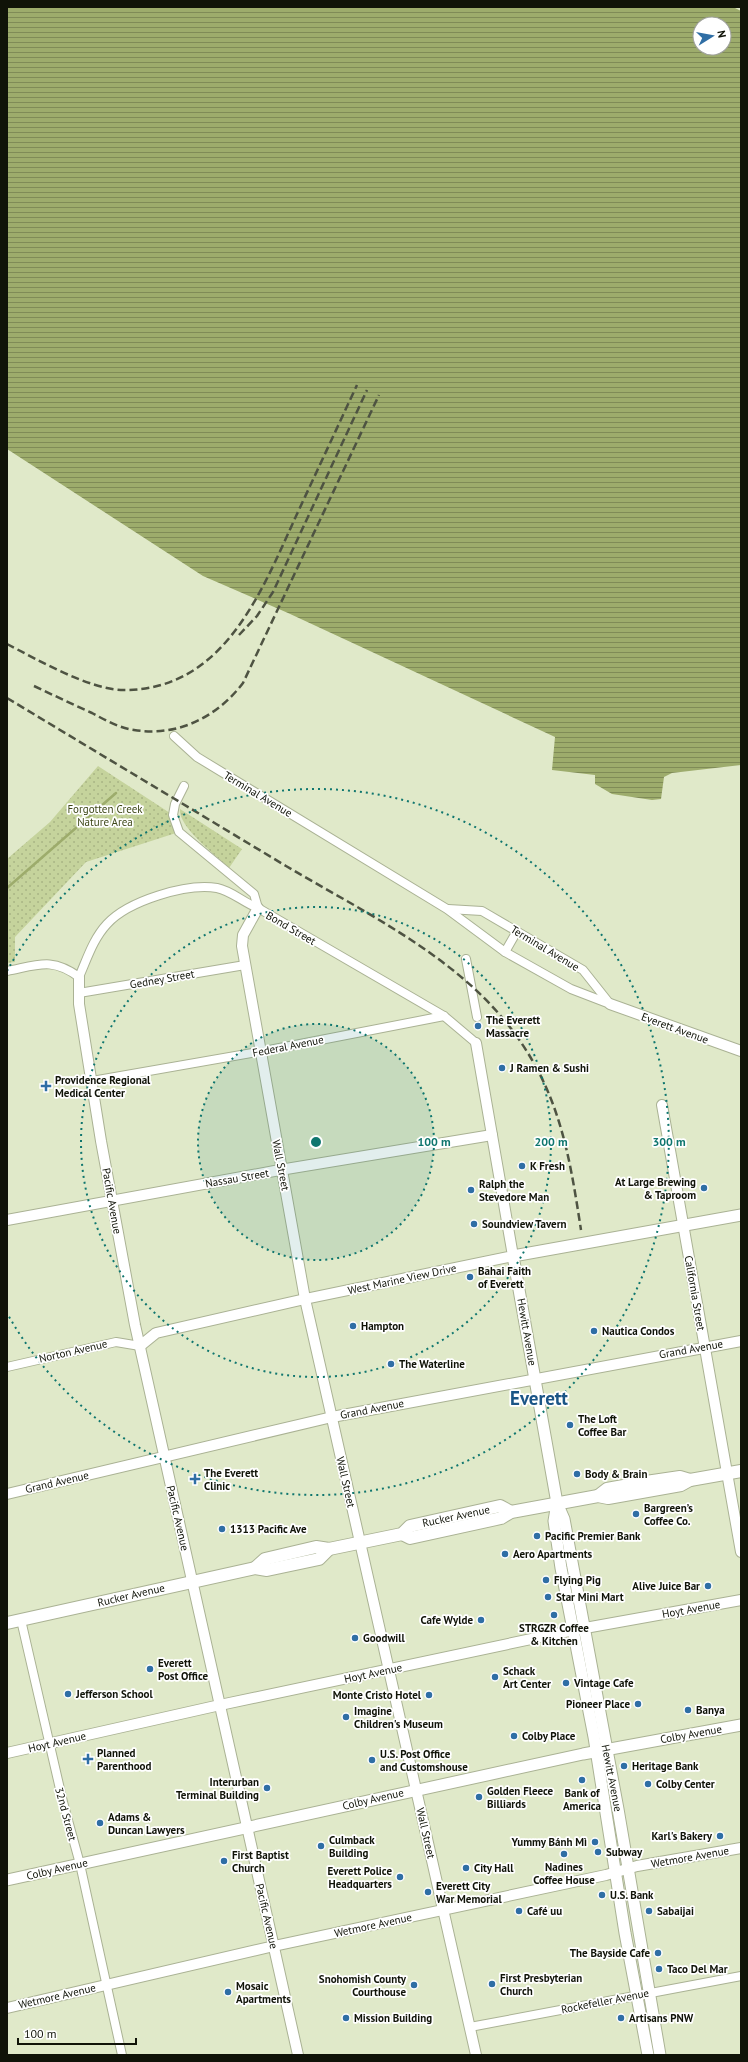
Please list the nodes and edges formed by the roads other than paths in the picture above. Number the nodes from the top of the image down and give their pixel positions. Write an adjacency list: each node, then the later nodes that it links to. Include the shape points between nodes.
1 (174, 736): 4 (street, Terminal Avenue, via 197,757)
2 (184, 786): 3 (street, Bond Street, via 175,804 173,815 179,832 254,894)
3 (258, 908): 8 (street, Wall Street, via 243,935); 10 (street, via 247,904 232,893 217,888 191,889 146,899 126,908 107,924 92,947); 13 (street, Bond Street)
4 (447, 909): 5 (street, Terminal Avenue, via 482,911); 6 (street, Terminal Avenue)
5 (517, 931): 6 (street); 12 (street, Terminal Avenue, via 583,970)
6 (505, 952): 12 (street, Terminal Avenue, via 571,990)
7 (466, 959): 14 (street)
8 (245, 965): 11 (street, Gedney Street); 16 (street, Wall Street)
9 (7, 971): 10 (street, via 50,963 67,968)
10 (79, 978): 11 (street, Pacific Avenue)
11 (79, 994): 18 (street, Pacific Avenue)
12 (610, 1004): 17 (street, Everett Avenue)
13 (444, 1016): 15 (street); 16 (street, Federal Avenue)
14 (477, 1017)
15 (476, 1043): 20 (street, Hewitt Avenue)
16 (260, 1051): 18 (street, Federal Avenue); 21 (street, Wall Street)
17 (741, 1051)
18 (92, 1081): 22 (street, Pacific Avenue)
19 (662, 1105): 25 (street, California Street)
20 (492, 1135): 21 (street, Nassau Street); 26 (street, Hewitt Avenue)
21 (282, 1170): 22 (street, Nassau Street); 27 (street, Wall Street)
22 (112, 1200): 24 (street, Nassau Street); 29 (street, Pacific Avenue)
23 (741, 1215): 25 (main road, West Marine View Drive)
24 (7, 1220)
25 (683, 1226): 26 (main road, West Marine View Drive); 30 (street, California Street)
26 (513, 1256): 27 (street, West Marine View Drive); 32 (main road, Hewitt Avenue)
27 (305, 1299): 29 (street, West Marine View Drive, via 156,1332); 33 (street, Wall Street)
28 (741, 1341): 30 (street, Grand Avenue)
29 (140, 1346): 31 (street, Norton Avenue, via 116,1342); 34 (street, Pacific Avenue)
30 (705, 1347): 32 (street, Grand Avenue); 36 (street, California Street)
31 (7, 1367)
32 (535, 1378): 33 (street, Grand Avenue); 38 (main road, Hewitt Avenue)
33 (332, 1417): 34 (street, Grand Avenue); 39 (street, Wall Street)
34 (164, 1457): 37 (street, Grand Avenue); 41 (street, Pacific Avenue)
35 (741, 1472): 36 (main road, Rucker Avenue)
36 (727, 1474): 38 (main road, Rucker Avenue, via 690,1480 680,1477 646,1482 607,1489 598,1496); 40 (street, California Street)
37 (7, 1494)
38 (557, 1503): 39 (main road, Rucker Avenue, via 511,1512 500,1506 410,1526 402,1534); 45 (main road, Hewitt Avenue, via 564,1520)
39 (360, 1543): 41 (main road, Rucker Avenue, via 329,1549 319,1559 267,1570 255,1568); 46 (street, Wall Street)
40 (741, 1552)
41 (192, 1582): 43 (main road, Rucker Avenue); 47 (street, Pacific Avenue)
42 (741, 1600): 45 (street, Hoyt Avenue)
43 (21, 1620): 44 (main road, Rucker Avenue); 49 (street, 32nd Street)
44 (7, 1623)
45 (579, 1629): 46 (street, Hoyt Avenue); 50 (main road, Hewitt Avenue)
46 (389, 1670): 47 (street, Hoyt Avenue); 52 (street, Wall Street)
47 (220, 1705): 49 (street, Hoyt Avenue); 53 (street, Pacific Avenue)
48 (741, 1725): 50 (main road, Colby Avenue)
49 (49, 1744): 51 (street, Hoyt Avenue); 55 (street, 32nd Street)
50 (601, 1750): 52 (main road, Colby Avenue); 56 (main road, Hewitt Avenue); 57 (main road, Hewitt Avenue)
51 (7, 1753)
52 (416, 1789): 53 (main road, Colby Avenue); 59 (street, Wall Street)
53 (247, 1827): 55 (main road, Colby Avenue); 60 (street, Pacific Avenue)
54 (741, 1848): 56 (street, Wetmore Avenue)
55 (80, 1864): 58 (main road, Colby Avenue); 62 (street, 32nd Street)
56 (628, 1868): 57 (street, Wetmore Avenue); 63 (main road, Hewitt Avenue)
57 (616, 1873): 59 (street, Wetmore Avenue); 64 (main road, Hewitt Avenue)
58 (7, 1880)
59 (443, 1909): 60 (street, Wetmore Avenue); 66 (street, Wall Street)
60 (274, 1946): 62 (street, Wetmore Avenue); 68 (street, Pacific Avenue)
61 (741, 1976): 63 (street, Rockefeller Avenue)
62 (106, 1985): 65 (street, Wetmore Avenue); 67 (street, 32nd Street)
63 (649, 1992): 64 (street, Rockefeller Avenue); 71 (main road, Hewitt Avenue)
64 (637, 1995): 66 (street, Rockefeller Avenue); 70 (main road, Hewitt Avenue)
65 (7, 2008)
66 (470, 2027): 69 (street, Wall Street)
67 (122, 2055)
68 (298, 2055)
69 (476, 2055)
70 (648, 2055)
71 (660, 2055)

